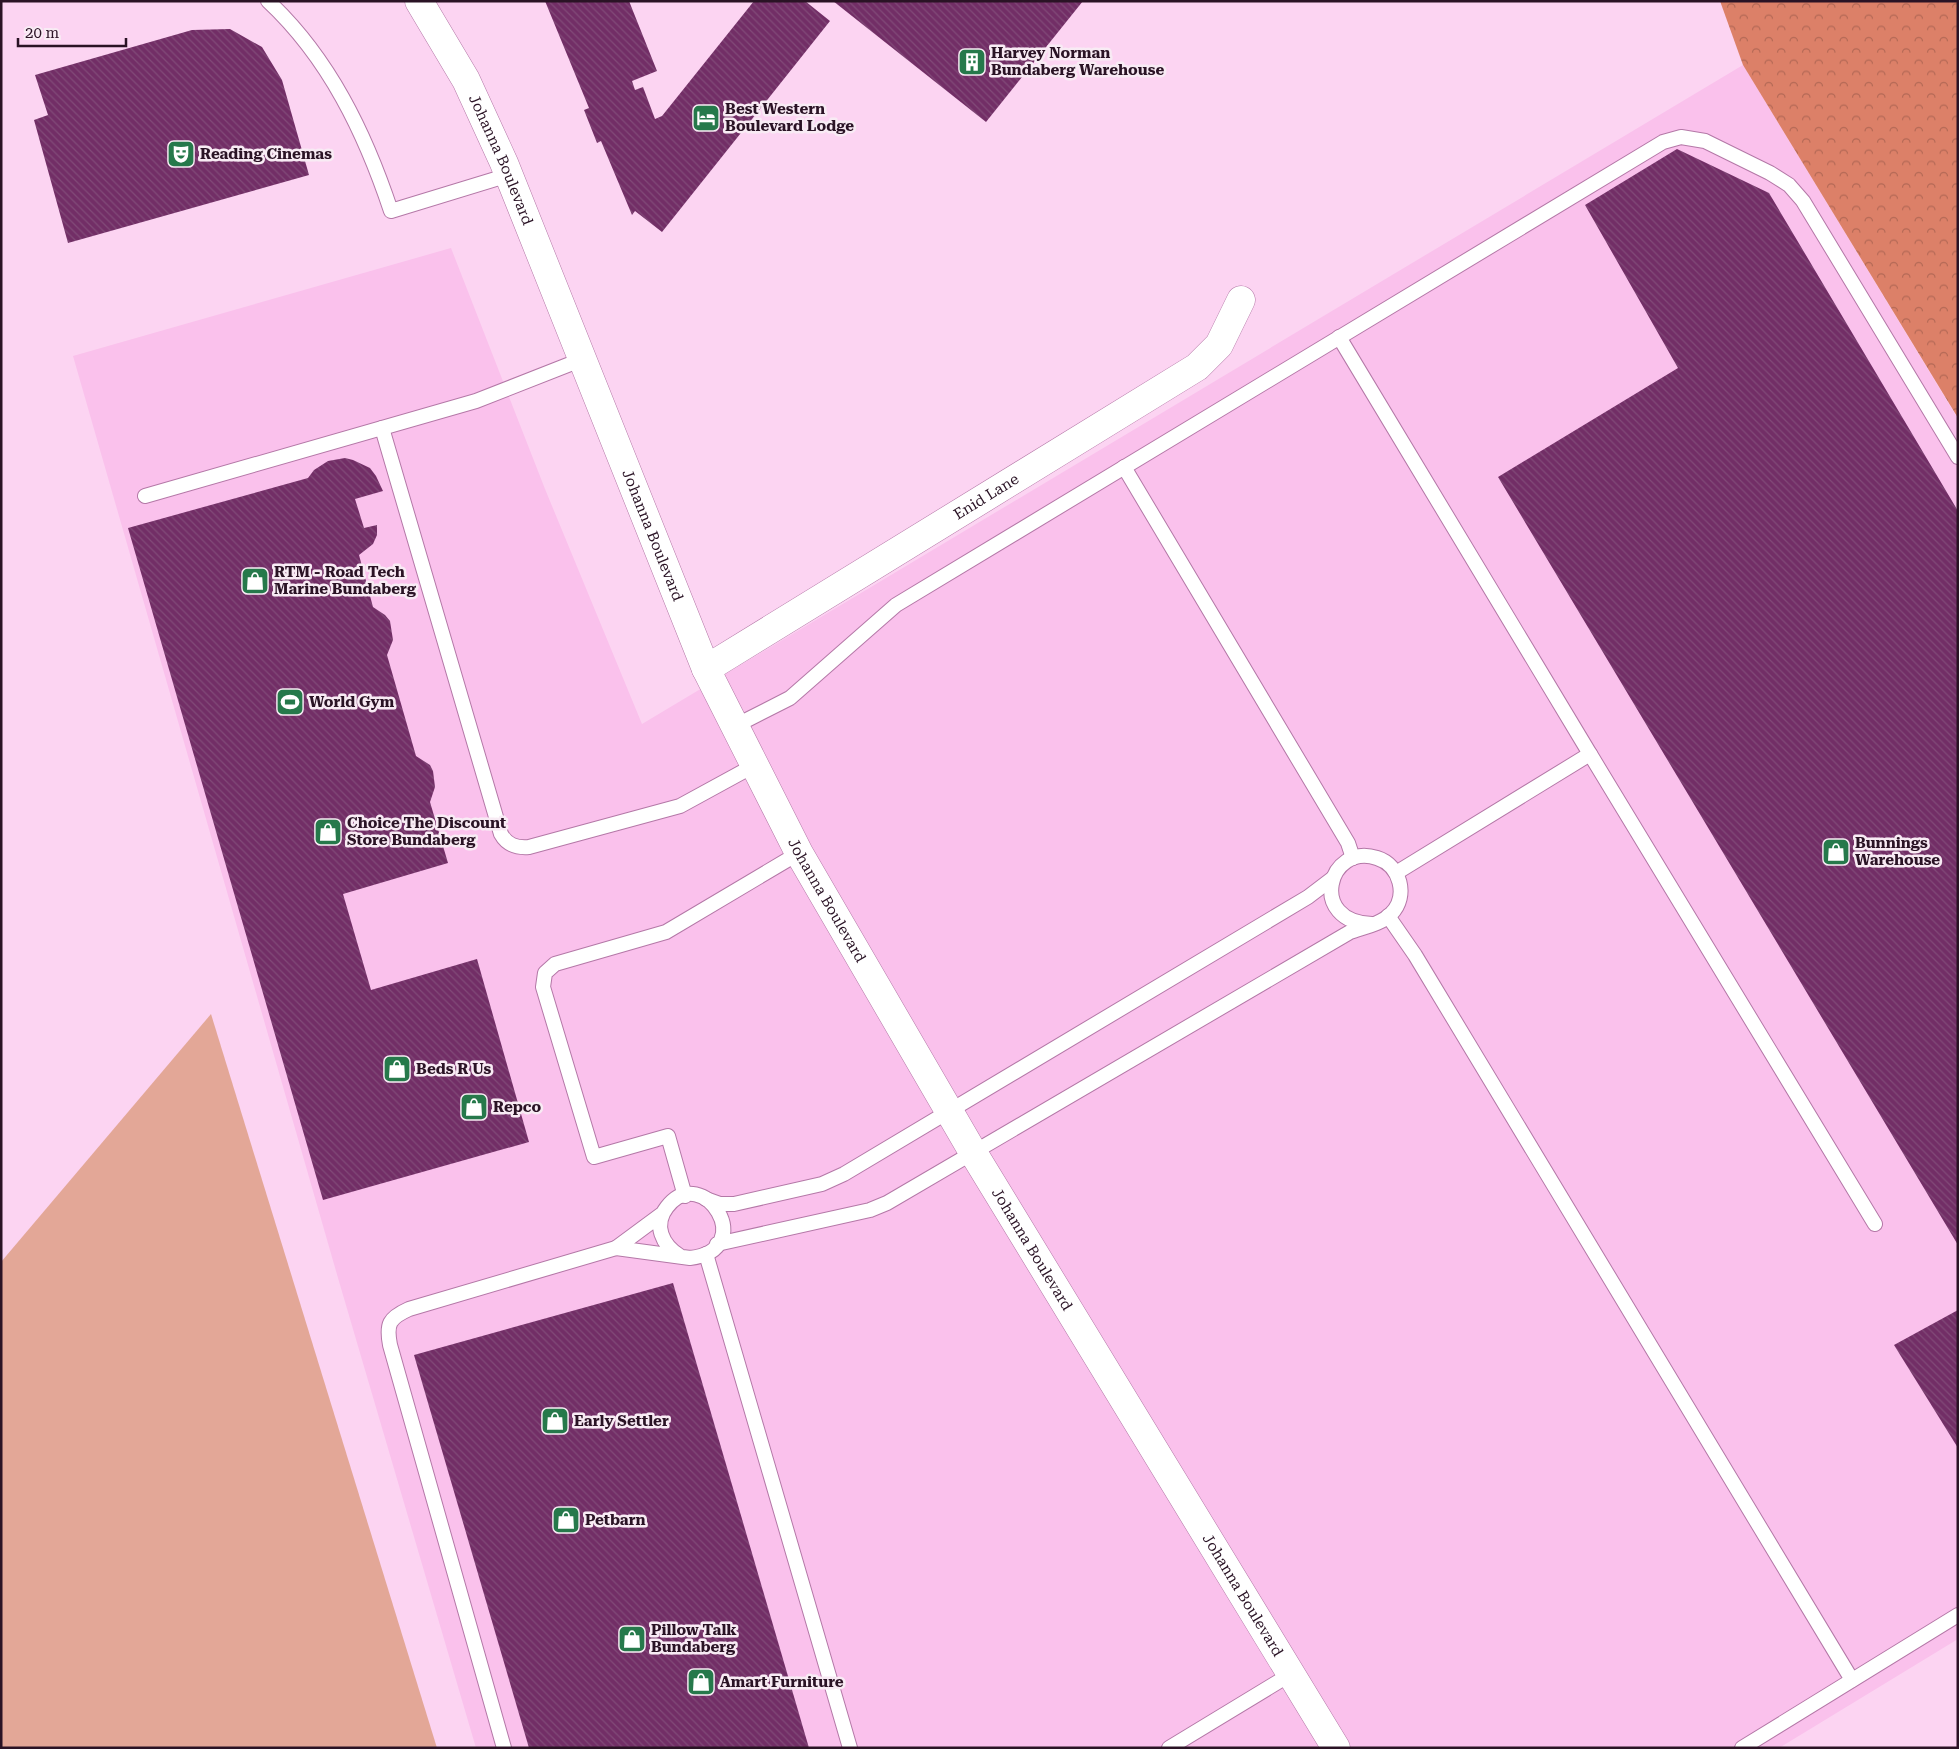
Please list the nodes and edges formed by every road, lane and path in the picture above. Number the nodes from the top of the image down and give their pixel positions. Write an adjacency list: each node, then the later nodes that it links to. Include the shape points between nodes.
1 (268, 1): 3 (lane, via 312,49 336,87 376,165 391,211)
2 (419, 1): 3 (street, Johanna Boulevard, via 466,80)
3 (509, 175): 6 (street, Johanna Boulevard)
4 (1241, 300): 11 (street, Enid Lane, via 1219,345 1198,367)
5 (1339, 337): 8 (lane, via 1663,142 1681,137 1705,141 1770,173 1789,185 1798,196); 9 (lane); 13 (lane)
6 (583, 359): 7 (lane, via 476,401); 11 (street, Johanna Boulevard)
7 (382, 428): 10 (lane); 14 (lane, via 504,841 511,846 529,847 680,806)
8 (1958, 457)
9 (1124, 467): 12 (lane, via 896,605 790,698); 16 (lane, via 1344,836)
10 (145, 496)
11 (706, 669): 12 (street, Johanna Boulevard)
12 (735, 726): 14 (street, Johanna Boulevard)
13 (1590, 754): 17 (lane); 26 (lane)
14 (754, 765): 15 (street, Johanna Boulevard)
15 (799, 853): 21 (street, Johanna Boulevard); 23 (lane, via 666,932 555,964 545,972 543,987 594,1157 668,1136)
16 (1354, 858): 17 (lane, via 1380,858); 18 (lane, via 1339,868)
17 (1396, 873): 19 (lane, via 1400,894 1398,904)
18 (1333, 878): 20 (lane, via 1333,902 1339,913 1358,924); 21 (lane, via 1308,897)
19 (1388, 916): 20 (lane); 33 (lane, via 1420,963)
20 (1372, 924): 22 (lane, via 1350,932)
21 (950, 1112): 22 (street, Johanna Boulevard); 24 (lane, via 870,1161 822,1184 734,1204)
22 (974, 1154): 27 (lane, via 870,1210); 32 (street, Johanna Boulevard)
23 (685, 1196): 24 (lane, via 696,1195); 25 (lane, via 676,1199)
24 (706, 1199): 27 (lane, via 714,1205 723,1224)
25 (662, 1214): 28 (lane); 30 (lane, via 660,1224 665,1243)
26 (1875, 1224)
27 (717, 1244): 29 (lane)
28 (616, 1248): 30 (lane); 34 (lane, via 409,1309 397,1314 387,1333)
29 (706, 1254): 30 (lane, via 690,1258); 35 (lane)
30 (680, 1256)
31 (1958, 1615): 33 (lane)
32 (1291, 1674): 36 (lane); 37 (street, Johanna Boulevard)
33 (1852, 1680): 38 (lane)
34 (504, 1748)
35 (850, 1748)
36 (1170, 1748)
37 (1336, 1748)
38 (1742, 1748)

